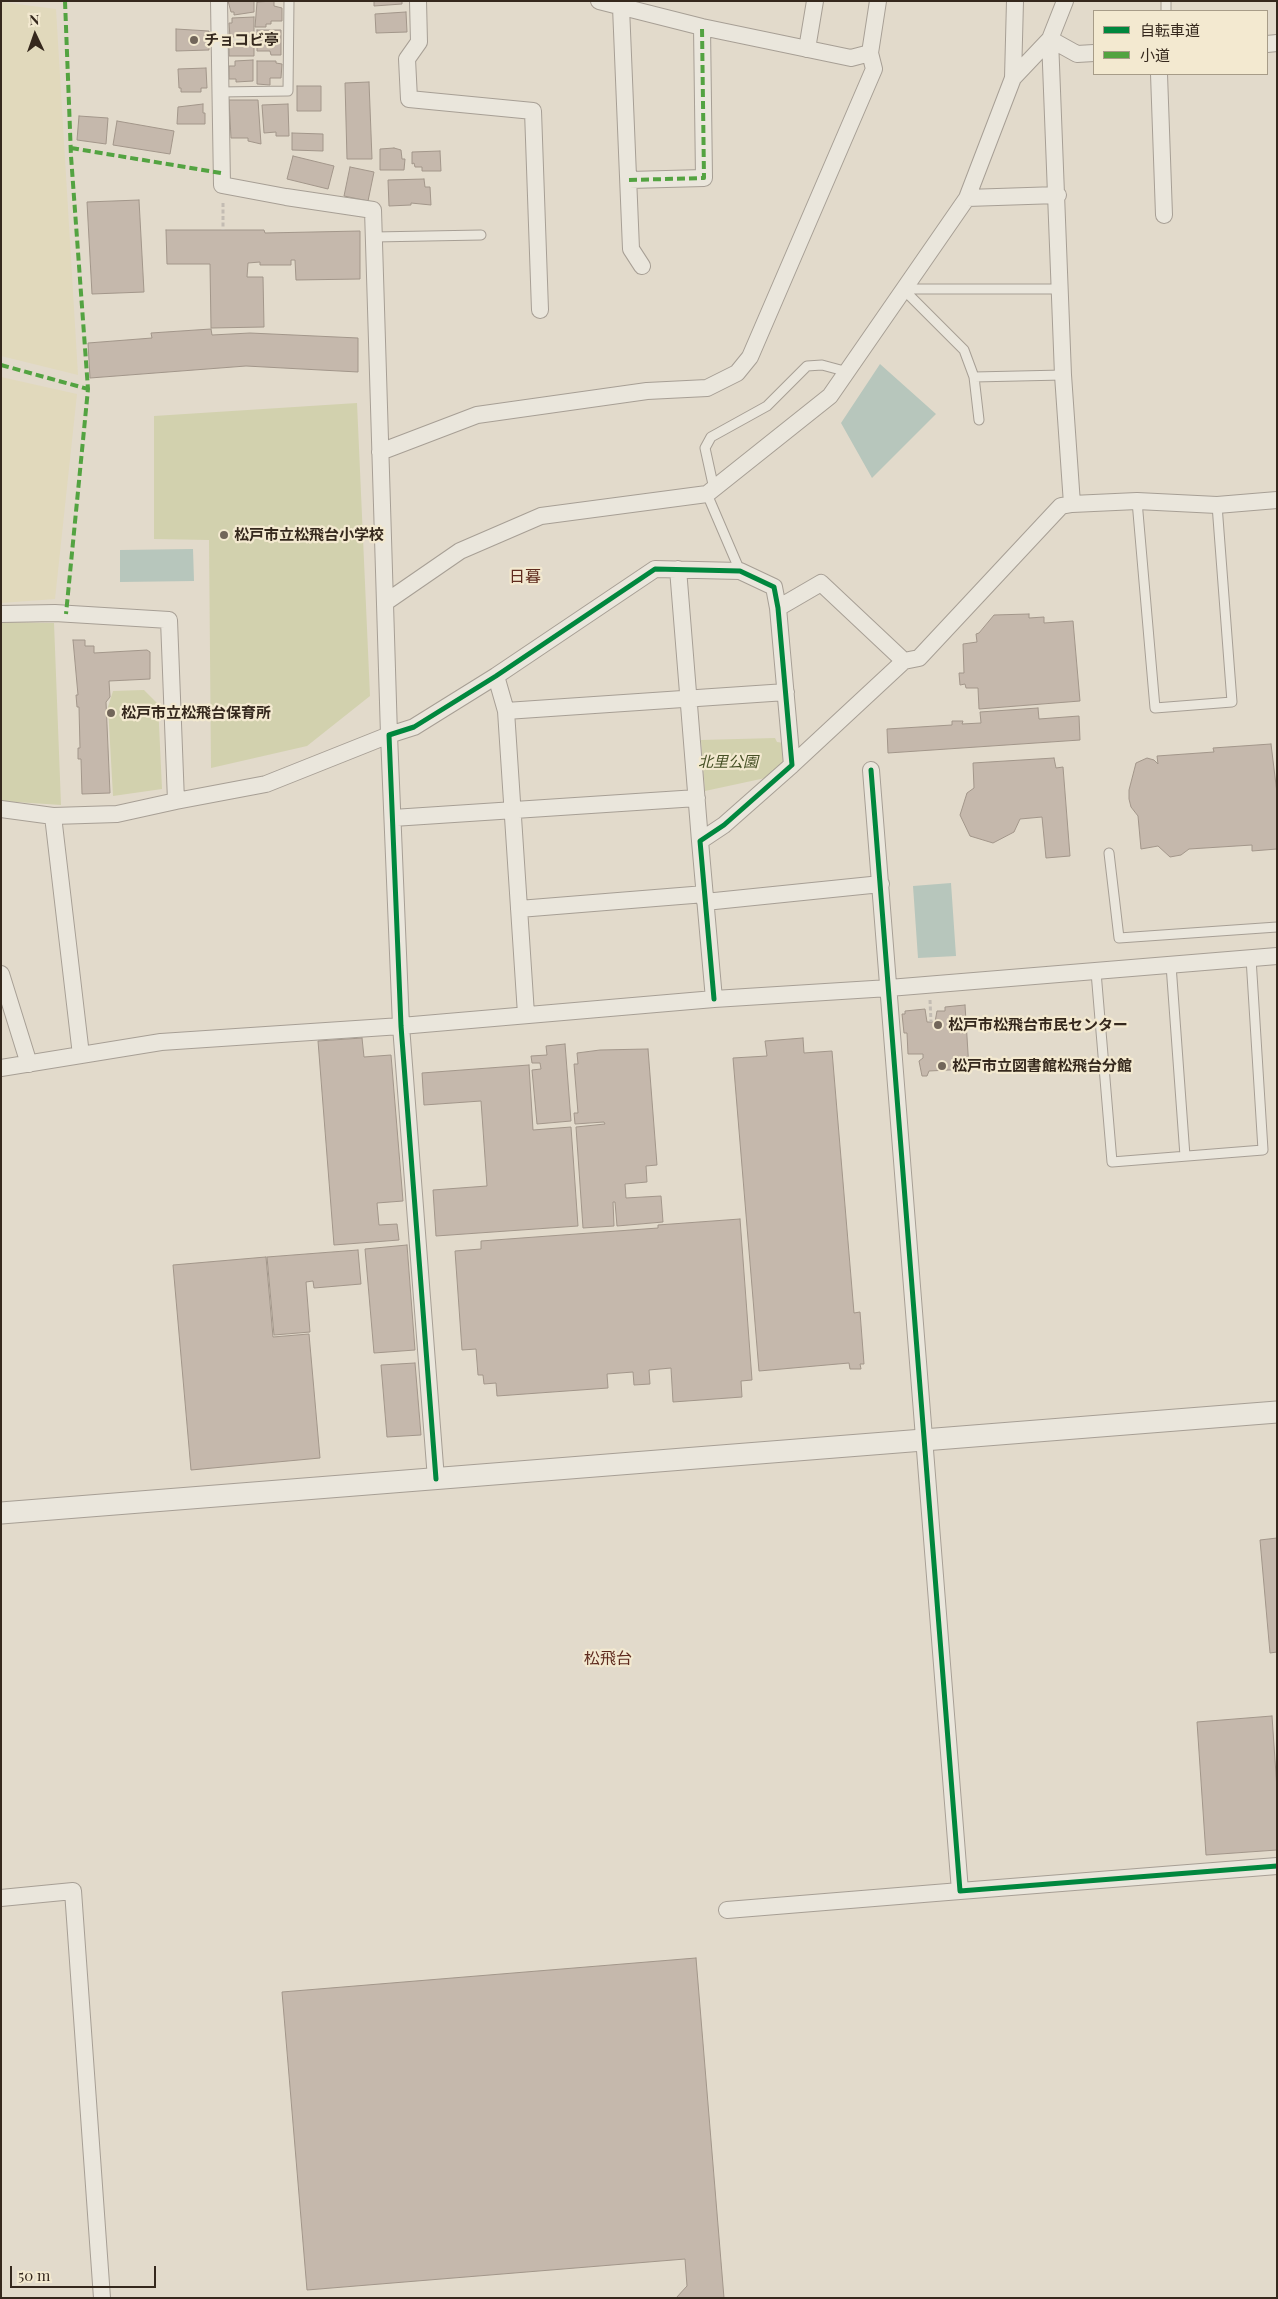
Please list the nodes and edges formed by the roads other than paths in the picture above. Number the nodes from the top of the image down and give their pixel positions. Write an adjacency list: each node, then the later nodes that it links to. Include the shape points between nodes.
1 (219, 1): 17 (street)
2 (289, 1): 17 (lane, via 288,91)
3 (418, 1): 27 (street, via 419,42 407,59 409,99 533,111)
4 (599, 1): 9 (street)
5 (815, 1): 12 (street)
6 (878, 1): 13 (street)
7 (1015, 1): 16 (street)
8 (1065, 1): 11 (street)
9 (621, 7): 10 (street); 18 (street)
10 (702, 27): 12 (street); 18 (street, via 704,178)
11 (1050, 38): 14 (street, via 1077,54); 16 (street); 19 (street)
12 (807, 49): 13 (street, via 851,58)
13 (870, 53): 32 (street, via 874,69 750,357 737,373 706,388 647,391 477,415)
14 (1093, 53)
15 (1159, 75): 21 (street)
16 (1012, 78): 20 (street)
17 (219, 92): 23 (street, via 222,185 373,210)
18 (629, 180): 24 (street, via 631,249)
19 (1058, 195): 20 (street); 26 (street)
20 (967, 198): 25 (street)
21 (1164, 215)
22 (481, 235): 23 (lane)
23 (374, 237): 32 (street)
24 (642, 266)
25 (903, 289): 26 (lane); 28 (street); 30 (lane, via 964,350)
26 (1061, 289): 29 (street)
27 (540, 310)
28 (848, 372): 33 (street, via 830,396); 33 (lane, via 806,366 767,406 711,437 705,448)
29 (1063, 375): 30 (lane); 36 (street)
30 (974, 377): 31 (lane)
31 (979, 420)
32 (380, 452): 40 (street)
33 (710, 492): 39 (lane); 40 (street, via 540,516 460,551)
34 (1277, 500): 37 (street)
35 (1137, 501): 36 (street); 37 (street); 37 (lane, via 1155,708 1232,702)
36 (1072, 504): 43 (street, via 1062,506 919,658)
37 (1217, 505)
38 (678, 569): 39 (street); 44 (street, via 655,569); 46 (street)
39 (740, 571): 41 (street, via 774,587)
40 (386, 602): 48 (street)
41 (778, 608): 43 (street, via 821,583); 45 (street)
42 (1, 614): 52 (street, via 55,613 169,620)
43 (904, 661): 49 (street)
44 (496, 676): 47 (street); 48 (street, via 414,727)
45 (786, 692): 46 (street); 49 (street)
46 (689, 700): 47 (street); 51 (street)
47 (506, 711): 54 (street)
48 (389, 735): 52 (street, via 266,784); 56 (street)
49 (792, 765): 57 (street, via 724,825)
50 (871, 770): 59 (street)
51 (697, 798): 54 (street); 57 (street)
52 (176, 801): 55 (street, via 117,814)
53 (1, 809): 55 (street)
54 (511, 811): 56 (street); 61 (street)
55 (53, 816): 72 (street)
56 (393, 818): 71 (street)
57 (700, 840): 60 (street)
58 (1109, 853): 62 (lane, via 1119,938)
59 (881, 884): 60 (street); 68 (street)
60 (705, 898): 61 (street); 69 (street)
61 (519, 909): 70 (street)
62 (1277, 927)
63 (1277, 956): 64 (street)
64 (1251, 958): 65 (street); 75 (lane, via 1264,1150)
65 (1172, 965): 66 (street); 75 (lane)
66 (1096, 972): 68 (street); 75 (lane, via 1112,1162)
67 (1, 974): 73 (street)
68 (889, 988): 69 (street); 77 (street)
69 (714, 999): 70 (street)
70 (526, 1014): 71 (street)
71 (401, 1026): 72 (street, via 161,1042); 78 (street)
72 (81, 1055): 73 (street)
73 (29, 1064): 74 (street)
74 (1, 1068)
75 (1185, 1156)
76 (1277, 1412): 77 (street)
77 (925, 1440): 78 (street); 81 (street)
78 (436, 1479): 79 (street)
79 (1, 1513)
80 (1277, 1866): 81 (street)
81 (960, 1891): 83 (street)
82 (1, 1898): 84 (street, via 72,1891)
83 (727, 1910)
84 (102, 2298)

